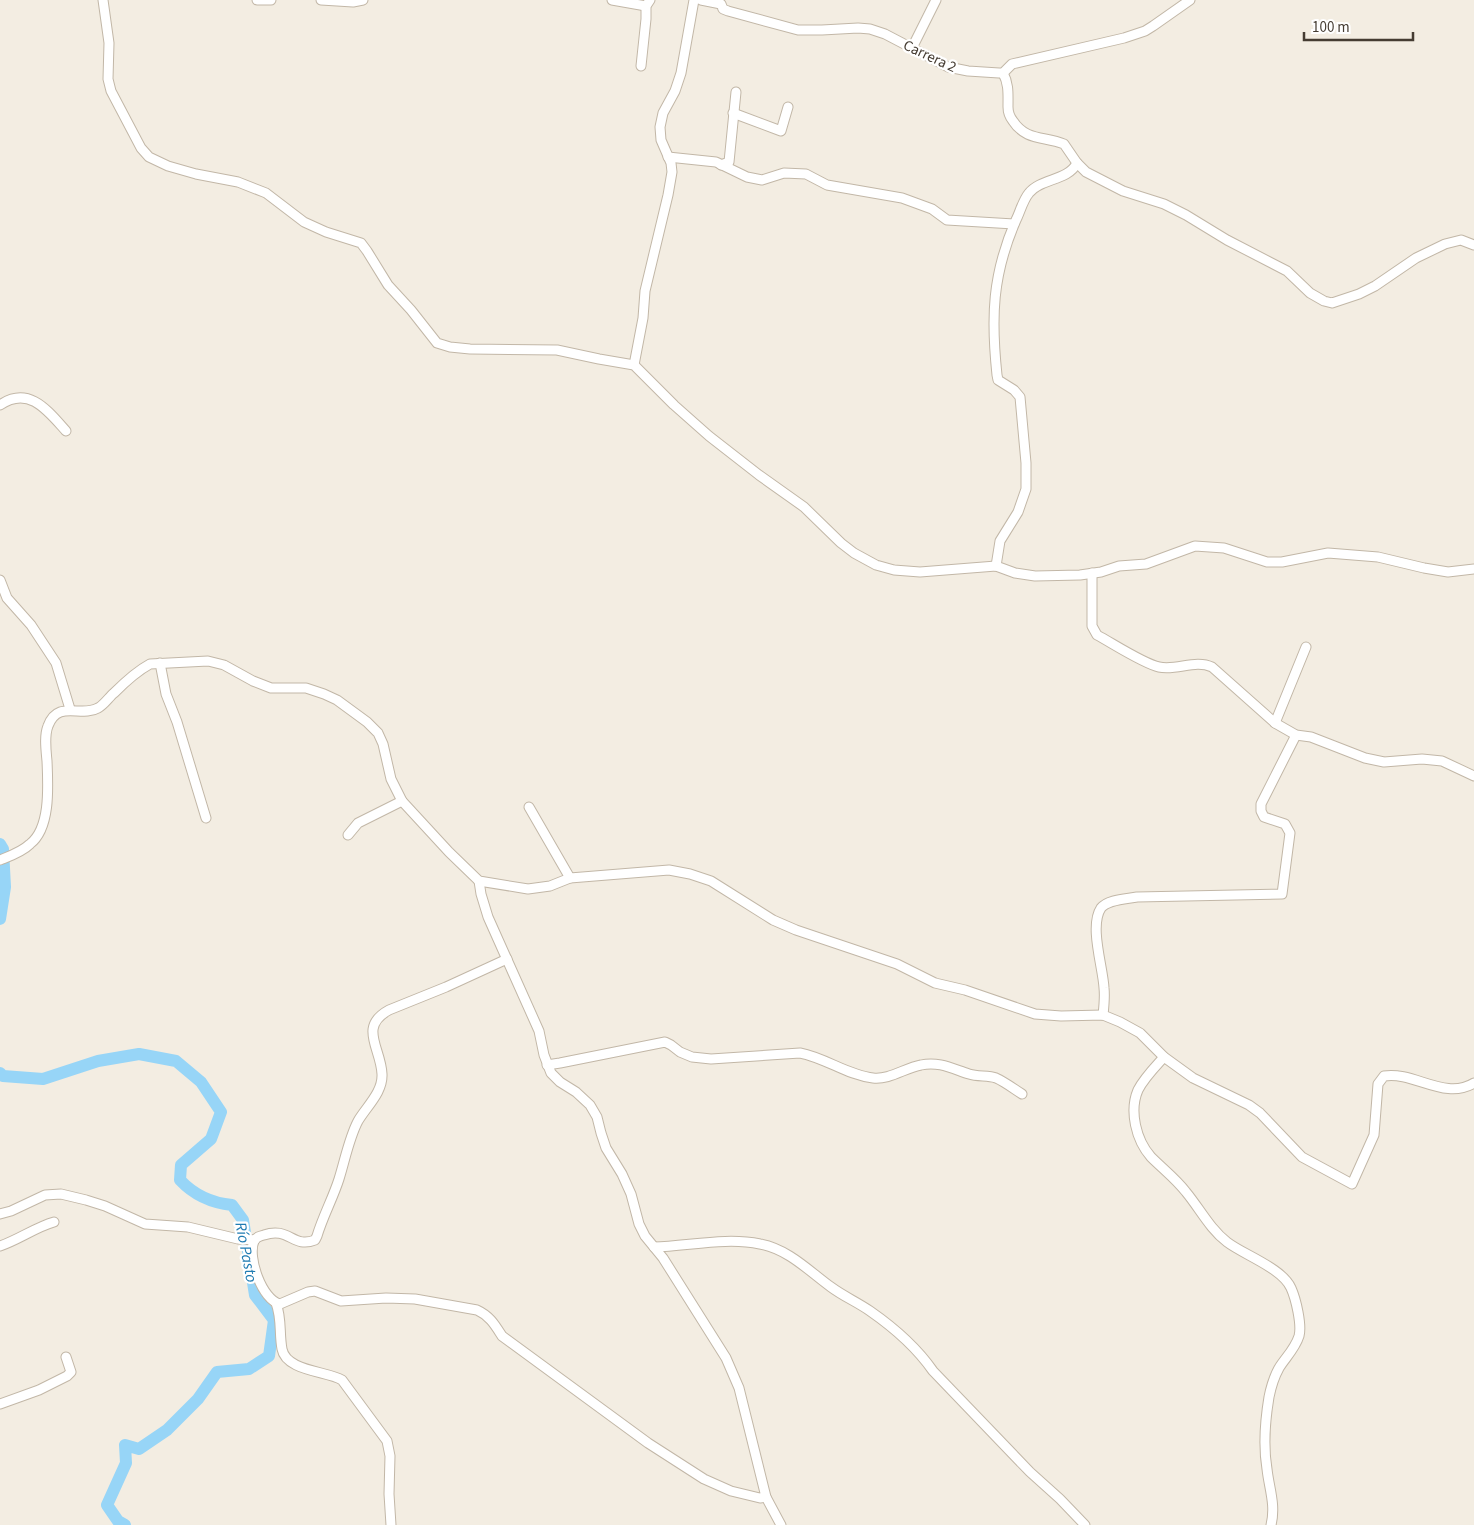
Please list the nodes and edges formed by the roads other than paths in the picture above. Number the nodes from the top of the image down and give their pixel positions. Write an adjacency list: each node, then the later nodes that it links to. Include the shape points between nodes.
1 (103, 0): 24 (street, via 109,43 110,91 149,157 168,166 238,182 266,193 304,222 361,243 388,285 437,343 470,349 558,350)
2 (257, 0): 3 (street)
3 (271, 0)
4 (321, 0): 5 (street)
5 (362, 0)
6 (612, 0): 12 (street)
7 (694, 0): 19 (street, via 682,73 663,113 660,127)
8 (701, 0): 10 (street, Carrera 2)
9 (936, 0): 13 (street)
10 (721, 2): 13 (street, Carrera 2, via 723,9 728,11 789,28 870,29)
11 (1185, 2): 15 (street, via 1145,30 1124,38 1012,64)
12 (648, 3): 14 (street)
13 (912, 48): 15 (street, Carrera 2, via 957,70)
14 (641, 66)
15 (1003, 73): 20 (street, via 1009,90 1009,116 1017,127 1024,134 1064,144)
16 (736, 92): 18 (street)
17 (788, 106): 18 (street, via 781,130)
18 (733, 113): 21 (street, via 729,162)
19 (668, 157): 21 (street); 24 (street, via 672,172 645,291)
20 (1077, 163): 22 (street, via 1071,172 1031,190); 23 (street, via 1086,172 1122,191 1164,204 1186,215 1287,271 1310,294 1332,303 1375,286 1416,258 1445,244 1461,240)
21 (721, 165): 22 (street, via 747,178 762,180 784,173 806,174 827,185 902,198 932,209 947,220)
22 (1014, 224): 27 (street, via 994,295 992,328 998,380 1020,397 1026,489 1018,512 1000,541)
23 (1474, 245)
24 (634, 365): 27 (street, via 709,436 804,507 848,548 876,565 920,572)
25 (0, 405): 26 (street, via 12,398 33,400)
26 (66, 432)
27 (996, 566): 29 (street, via 1035,576)
28 (1474, 569): 29 (street, via 1448,572 1336,553 1267,562 1224,548 1195,546 1146,564)
29 (1092, 573): 34 (street, via 1092,626 1097,635 1158,667 1206,664)
30 (0, 580): 33 (street, via 7,598 31,625 56,663)
31 (1306, 648): 34 (street)
32 (160, 663): 33 (street, via 142,668 98,708 78,712); 37 (street, via 208,661 224,665 271,688 306,688 337,700 378,733 384,744 391,779); 39 (street, via 166,694 178,722)
33 (70, 709): 41 (street, via 56,716 48,726 47,799 40,834 19,852)
34 (1275, 723): 35 (street)
35 (1296, 735): 36 (street, via 1384,762 1442,761); 45 (street, via 1261,804 1264,817 1285,824 1290,833 1282,894 1137,897 1117,900 1102,907 1097,933 1104,988)
36 (1474, 776)
37 (402, 801): 40 (street, via 358,822); 43 (street)
38 (530, 807): 42 (street)
39 (206, 818)
40 (348, 834)
41 (0, 860)
42 (570, 878): 43 (street, via 550,886 528,889); 45 (street, via 669,870 690,874 711,880 773,920 897,964 935,983 1035,1014)
43 (479, 881): 44 (street, via 488,918)
44 (508, 960): 47 (street, via 539,1031); 52 (street, via 381,1014 373,1028 382,1083 357,1122 315,1240 303,1243 282,1232)
45 (1103, 1015): 46 (street, via 1140,1033)
46 (1164, 1057): 48 (street, via 1193,1078 1249,1105 1302,1157 1352,1184 1374,1135 1378,1084 1384,1076 1394,1074 1443,1088 1466,1088); 62 (street, via 1139,1088 1135,1099 1136,1128 1142,1145 1186,1191 1216,1232 1284,1279 1291,1287 1295,1301 1299,1336 1273,1380 1264,1436 1274,1503)
47 (547, 1064): 49 (street, via 665,1042 692,1057 711,1059 800,1053 875,1078 923,1064 937,1064 970,1075 994,1077); 54 (street, via 560,1082 590,1104 598,1118 606,1148 631,1194 639,1224)
48 (1474, 1083)
49 (1022, 1094)
50 (0, 1214): 52 (street, via 45,1195 60,1194 105,1206 145,1224 188,1227)
51 (54, 1222): 53 (street)
52 (252, 1240): 55 (street, via 259,1283 268,1298)
53 (0, 1246)
54 (654, 1247): 58 (street, via 726,1358 739,1388); 61 (street, via 743,1242 778,1249 870,1311 922,1356 1023,1465)
55 (276, 1303): 58 (street, via 315,1291 341,1301 415,1299 477,1310 492,1320 513,1346 680,1464 715,1485 760,1498); 59 (street, via 284,1354 304,1369 342,1380 387,1441)
56 (66, 1357): 57 (street, via 71,1368 68,1376)
57 (0, 1404)
58 (766, 1496): 60 (street)
59 (391, 1525)
60 (781, 1525)
61 (1085, 1525)
62 (1271, 1525)

